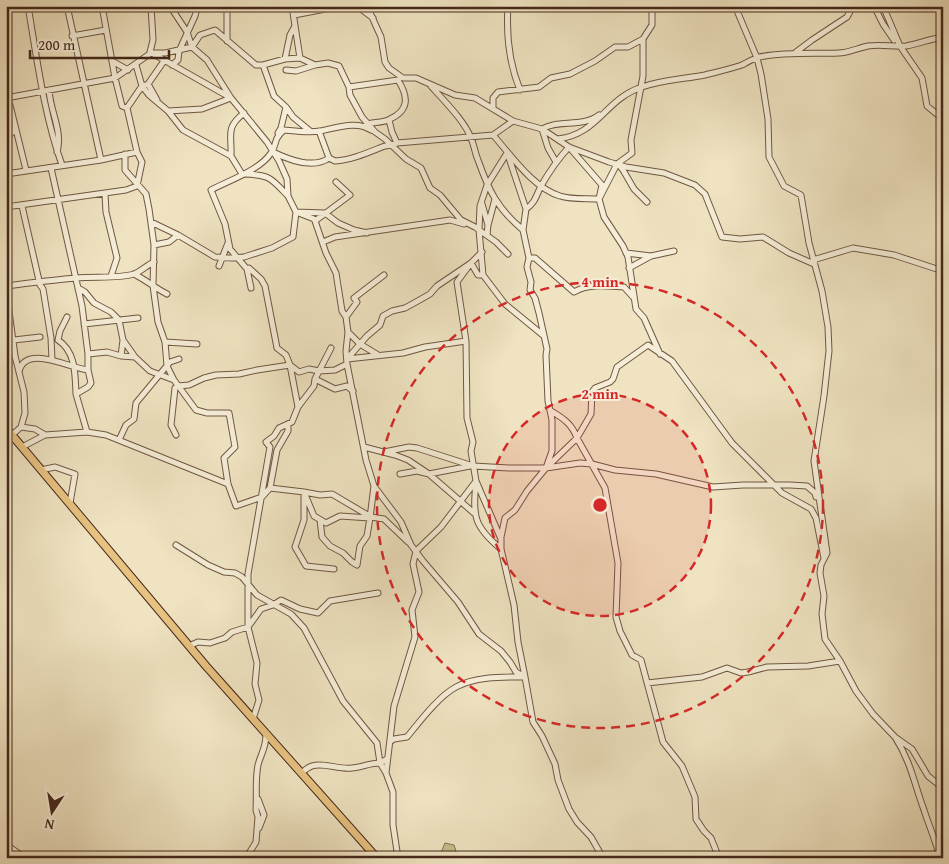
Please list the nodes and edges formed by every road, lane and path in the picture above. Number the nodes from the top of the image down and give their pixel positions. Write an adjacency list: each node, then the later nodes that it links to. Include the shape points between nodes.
1 (28, 6): 52 (street)
2 (67, 6): 24 (street)
3 (102, 6): 22 (street)
4 (151, 6): 32 (street)
5 (170, 6): 23 (street)
6 (204, 6): 23 (street, via 199,7)
7 (226, 6): 27 (street)
8 (292, 6): 19 (street)
9 (341, 6): 18 (street)
10 (358, 6): 20 (street)
11 (368, 6): 20 (street)
12 (508, 6): 53 (street, via 509,53)
13 (649, 6): 26 (street, via 652,25)
14 (735, 6): 34 (street)
15 (853, 6): 31 (street, via 847,18)
16 (874, 6): 29 (street)
17 (883, 6): 29 (street)
18 (328, 8): 19 (street)
19 (294, 15): 21 (street)
20 (374, 18): 45 (street, via 385,62)
21 (295, 26): 33 (street); 35 (street)
22 (106, 30): 24 (street); 36 (street)
23 (187, 32): 28 (street); 30 (street)
24 (72, 36): 46 (street)
25 (943, 37): 29 (street)
26 (643, 39): 50 (street); 53 (street, via 628,47 615,47 570,74 552,78 538,87)
27 (227, 41): 28 (street, via 215,30 200,35); 40 (street, via 250,61)
28 (192, 46): 30 (street); 55 (street, via 207,60)
29 (900, 46): 31 (street, via 869,46 841,53); 62 (street, via 922,78 927,106)
30 (179, 50): 32 (street); 39 (street, via 178,60)
31 (795, 53): 34 (street)
32 (151, 54): 37 (street); 38 (street)
33 (300, 58): 35 (street); 41 (street)
34 (757, 58): 50 (street, via 714,72); 129 (street, via 768,119 769,157 784,186 800,195)
35 (285, 59): 40 (street)
36 (112, 61): 42 (street); 44 (street)
37 (164, 61): 39 (street); 47 (street)
38 (136, 65): 42 (street); 47 (street)
39 (172, 65): 55 (street)
40 (262, 65): 56 (street, via 274,96)
41 (315, 65): 43 (street, via 296,71); 49 (street, via 328,63 339,66)
42 (128, 70): 44 (street)
43 (286, 70)
44 (115, 78): 46 (street); 58 (street, via 122,106)
45 (401, 79): 48 (street, via 416,78); 49 (street); 63 (street, via 406,103 402,111)
46 (83, 83): 52 (street); 83 (street)
47 (145, 85): 58 (street); 60 (street, via 149,95)
48 (431, 86): 57 (street, via 475,98); 73 (street)
49 (349, 87): 65 (street, via 350,95)
50 (640, 87): 59 (street); 85 (street, via 631,140 632,153)
51 (6, 89): 54 (street)
52 (46, 90): 54 (street); 86 (street)
53 (520, 90): 57 (street, via 498,92 493,98)
54 (7, 98): 66 (street)
55 (231, 98): 60 (street, via 202,109); 61 (street)
56 (286, 107): 68 (street); 72 (street)
57 (493, 107): 64 (street)
58 (127, 108): 77 (street)
59 (607, 108): 67 (street, via 594,119); 74 (street, via 594,124 581,133)
60 (168, 111): 81 (street, via 183,130)
61 (244, 113): 78 (street); 81 (street, via 230,130)
62 (943, 119)
63 (389, 120): 65 (street); 75 (street)
64 (514, 121): 67 (street); 71 (street)
65 (367, 124): 69 (street); 75 (street)
66 (15, 126): 70 (street, via 12,133); 88 (street)
67 (542, 128): 74 (street); 84 (street)
68 (311, 131): 69 (street); 72 (street, via 284,130)
69 (319, 131): 82 (street)
70 (6, 134)
71 (492, 135): 73 (street); 79 (street)
72 (276, 137): 78 (street)
73 (471, 137): 75 (street); 92 (street)
74 (556, 139): 76 (street)
75 (395, 144): 82 (street, via 339,161); 109 (street, via 406,159 421,168 430,188)
76 (569, 147): 84 (street); 85 (street); 98 (street, via 602,185)
77 (137, 152): 80 (street); 93 (street, via 142,162)
78 (272, 152): 82 (street, via 304,162); 90 (street, via 255,168); 96 (street, via 287,179)
79 (507, 153): 92 (street); 94 (street); 104 (street)
80 (125, 154): 83 (street); 93 (street, via 125,170)
81 (230, 156): 90 (street)
82 (330, 158)
83 (101, 160): 86 (street)
84 (556, 162): 94 (street)
85 (617, 164): 98 (street); 101 (street); 129 (street, via 664,173 695,185 705,194 722,237 763,237 789,253)
86 (62, 165): 87 (street)
87 (51, 168): 88 (street); 99 (street)
88 (26, 170): 89 (street)
89 (6, 174)
90 (242, 174): 96 (street, via 263,175 273,180); 116 (street, via 211,190)
91 (336, 182): 106 (street, via 350,195)
92 (487, 185): 97 (street); 100 (street)
93 (137, 186): 95 (street); 108 (street, via 146,194)
94 (541, 187): 98 (street, via 561,197); 104 (street, via 534,204)
95 (105, 194): 99 (street); 136 (street, via 117,258)
96 (288, 196): 105 (street)
97 (495, 199): 110 (street); 112 (street, via 506,216)
98 (599, 199): 121 (street, via 604,217)
99 (59, 201): 102 (street); 139 (street)
100 (481, 202): 110 (street); 111 (street)
101 (646, 202)
102 (22, 206): 103 (street); 140 (street)
103 (6, 207)
104 (526, 209): 112 (street)
105 (296, 212): 106 (street); 107 (street); 126 (street, via 293,237 272,248)
106 (324, 212): 107 (street); 113 (street, via 338,223)
107 (315, 221): 117 (street)
108 (151, 222): 114 (street); 118 (street)
109 (470, 225): 111 (street); 113 (street, via 450,220)
110 (488, 225): 115 (street)
111 (479, 230): 115 (street); 120 (street)
112 (523, 230): 127 (street)
113 (367, 233): 117 (street)
114 (178, 235): 118 (street, via 169,242); 124 (street)
115 (487, 235): 122 (street)
116 (228, 240): 125 (street); 126 (street)
117 (323, 242): 152 (street, via 336,273 342,311)
118 (154, 245): 128 (street)
119 (674, 251): 123 (street)
120 (482, 252): 130 (street); 135 (street)
121 (626, 253): 123 (street); 131 (street)
122 (508, 254)
123 (651, 256): 131 (street)
124 (216, 257): 125 (street); 125 (street, via 219,266)
125 (224, 257): 126 (street)
126 (236, 258): 132 (street)
127 (529, 258): 147 (street, via 535,258 574,292 581,287 624,287); 157 (street, via 530,290)
128 (154, 262): 134 (street); 141 (street)
129 (813, 262): 133 (street, via 853,248 894,255); 214 (street, via 826,310 829,351 814,461)
130 (471, 263): 135 (street, via 478,275); 138 (street); 145 (street, via 457,282)
131 (629, 268): 147 (street)
132 (247, 269): 144 (street); 174 (street, via 265,286 277,348)
133 (943, 271)
134 (134, 274): 136 (street); 141 (street)
135 (483, 275): 157 (street, via 506,304)
136 (111, 276): 139 (street)
137 (384, 276): 152 (street, via 354,298 356,305)
138 (450, 277): 145 (street); 164 (street, via 430,294 383,316 380,325)
139 (75, 278): 140 (street); 143 (street)
140 (40, 281): 142 (street); 172 (street)
141 (153, 286): 146 (street); 162 (street, via 158,322)
142 (6, 288): 159 (street)
143 (78, 288): 148 (street); 150 (street)
144 (251, 288)
145 (458, 290): 161 (street)
146 (167, 294)
147 (633, 297): 167 (street)
148 (89, 298): 149 (street); 150 (street)
149 (94, 303): 150 (street); 154 (street)
150 (84, 304): 155 (street)
151 (67, 317): 176 (street, via 58,340 65,344)
152 (346, 317): 156 (street)
153 (138, 318): 154 (street)
154 (119, 320): 155 (street); 160 (street)
155 (84, 324): 166 (street)
156 (348, 332): 164 (street); 173 (street)
157 (544, 336): 187 (street)
158 (40, 338): 159 (street)
159 (14, 340): 179 (street)
160 (124, 340): 169 (street); 170 (street)
161 (466, 340): 168 (street); 201 (street, via 467,418 473,442 470,451)
162 (165, 342): 163 (street); 175 (street)
163 (197, 344)
164 (360, 344): 168 (street); 173 (street)
165 (331, 348): 178 (street)
166 (88, 354): 169 (street, via 107,352); 177 (street)
167 (660, 354): 195 (street, via 648,345 617,367 610,382 595,388 591,414); 208 (street, via 672,362 732,443)
168 (378, 355): 173 (street)
169 (121, 356): 170 (street)
170 (135, 357): 180 (street)
171 (179, 359): 175 (street)
172 (52, 360): 176 (street); 179 (street, via 26,361)
173 (347, 362): 178 (street, via 335,370); 184 (street)
174 (290, 365): 178 (street, via 299,372 314,369); 183 (street, via 216,375); 186 (street)
175 (167, 366): 180 (street); 182 (street)
176 (74, 367): 177 (street); 185 (street)
177 (88, 370): 185 (street, via 91,383)
178 (319, 372): 181 (street)
179 (19, 375): 189 (street, via 26,413)
180 (159, 375): 182 (street); 196 (street, via 136,403 134,419 126,425)
181 (315, 379): 184 (street, via 335,389 347,386); 186 (street, via 314,386)
182 (174, 380): 183 (street)
183 (178, 386): 194 (street, via 175,388 171,425); 207 (street, via 196,410 229,413 235,447 224,458)
184 (353, 392): 198 (street)
185 (76, 394): 191 (street)
186 (298, 407): 188 (street)
187 (550, 411): 195 (street, via 565,419); 202 (street, via 552,451)
188 (288, 425): 210 (street, via 277,450); 212 (street, via 279,428 266,442 270,447)
189 (21, 427): 192 (street); 193 (street, via 36,429)
190 (6, 428): 192 (highway)
191 (87, 432): 193 (street); 196 (street)
192 (12, 435): 197 (highway)
193 (45, 435): 197 (street)
194 (176, 435)
195 (577, 438): 200 (street); 202 (street)
196 (119, 440): 207 (street)
197 (22, 447): 203 (highway)
198 (364, 447): 199 (street); 209 (street)
199 (384, 452): 201 (street, via 417,448); 205 (street, via 408,460)
200 (592, 464): 202 (street); 208 (street, via 714,487); 233 (street, via 605,488 618,563 616,618 632,655 641,660)
201 (473, 466): 202 (street); 205 (street); 206 (street)
202 (546, 468): 219 (street, via 505,518)
203 (41, 470): 215 (highway); 215 (street, via 55,467 75,474)
204 (400, 474): 205 (street, via 417,471)
205 (430, 474): 213 (street)
206 (476, 481): 213 (street); 216 (street); 219 (street)
207 (228, 484): 212 (street, via 236,506)
208 (775, 485): 214 (street, via 807,486); 224 (street, via 782,493 811,509 816,518)
209 (374, 486): 217 (street); 221 (street, via 401,522)
210 (270, 488): 211 (street); 212 (street)
211 (304, 492): 217 (street, via 318,490 332,494); 218 (street, via 314,516); 225 (street, via 304,520 295,547 306,566)
212 (262, 497): 226 (street, via 252,541)
213 (461, 502): 216 (street); 223 (street)
214 (818, 502): 224 (street, via 827,552)
215 (70, 503): 230 (highway)
216 (474, 513): 222 (street, via 485,534)
217 (370, 517): 218 (street, via 340,516 326,523); 218 (street, via 357,565 322,537); 221 (street, via 384,520)
218 (320, 520)
219 (501, 539): 222 (street)
220 (176, 545): 226 (street, via 208,566 235,573)
221 (411, 545): 223 (street)
222 (501, 549): 232 (street)
223 (416, 551): 232 (street, via 466,612 479,634 501,651 516,672); 237 (street, via 413,564 419,592 412,610 416,637 394,706)
224 (824, 558): 231 (street, via 820,573 824,634 829,648)
225 (334, 569)
226 (248, 585): 228 (street); 229 (street)
227 (378, 593): 228 (street, via 330,601 318,613 281,600)
228 (274, 605): 229 (street, via 260,609); 239 (street, via 291,614 304,628 343,701 377,743)
229 (248, 627): 230 (street, via 210,643 198,642); 234 (street, via 257,663 255,684 259,700)
230 (189, 646): 234 (highway)
231 (840, 661): 233 (street, via 767,667 741,673 727,668 702,677); 236 (street, via 856,691)
232 (525, 677): 237 (street, via 490,677 456,687 407,737); 248 (street, via 533,722 555,764 569,809)
233 (647, 683): 249 (street, via 663,742 682,766 695,797 696,820 711,838)
234 (253, 719): 235 (highway)
235 (266, 734): 240 (highway); 245 (street, via 265,750 257,770 256,842)
236 (895, 737): 242 (street, via 912,749 928,776); 250 (street, via 906,754)
237 (391, 741): 238 (street)
238 (387, 760): 239 (street); 241 (street)
239 (380, 763): 240 (street, via 339,769 312,766); 241 (street)
240 (301, 773): 246 (highway)
241 (386, 773): 247 (street, via 393,792)
242 (943, 788)
243 (6, 841): 244 (street)
244 (26, 858)
245 (246, 858)
246 (377, 858)
247 (398, 858)
248 (603, 858)
249 (719, 858)
250 (940, 858)

